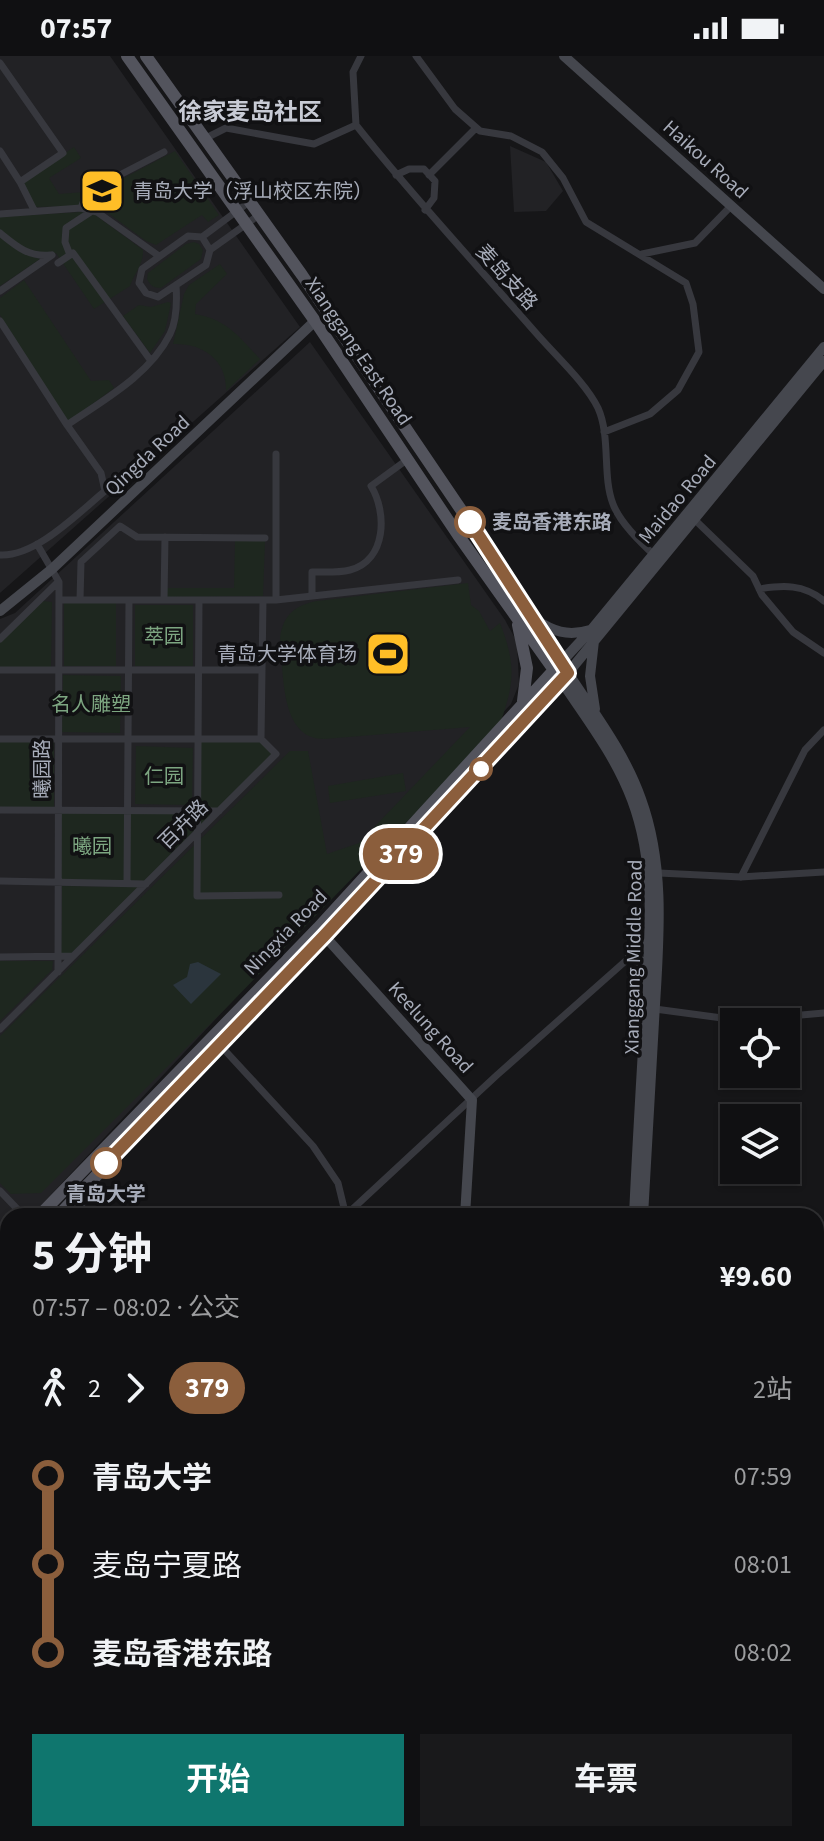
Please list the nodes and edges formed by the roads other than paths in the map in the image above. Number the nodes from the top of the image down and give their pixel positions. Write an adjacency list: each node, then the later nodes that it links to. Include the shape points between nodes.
1 (127, 56): 21 (main road, Xianggang East Road)
2 (146, 56): 9 (main road, Xianggang East Road)
3 (361, 56): 7 (street, via 353,72)
4 (416, 56): 8 (street)
5 (564, 56): 16 (main road, Haikou Road)
6 (0, 63): 14 (street, via 63,153)
7 (356, 125): 9 (street, via 314,144 226,128); 12 (street, 麦岛支路)
8 (476, 128): 13 (street); 29 (street, via 511,136 542,152 586,222)
9 (204, 139): 15 (main road, Xianggang East Road)
10 (0, 151): 14 (street)
11 (164, 152): 17 (street, via 87,192)
12 (396, 175): 13 (street, via 409,169 424,169); 19 (street, 麦岛支路)
13 (429, 175): 19 (street, via 435,181 434,198)
14 (20, 182): 18 (street)
15 (249, 202): 21 (street); 23 (main road, Xianggang East Road)
16 (731, 206): 29 (street, via 695,243); 33 (main road, Haikou Road)
17 (81, 208): 18 (street); 20 (street)
18 (34, 210): 22 (street)
19 (425, 210): 41 (street, 麦岛支路, via 583,387 598,408)
20 (92, 211): 28 (street, via 66,228); 30 (street)
21 (237, 211): 24 (main road, Xianggang East Road); 26 (street)
22 (0, 214)
23 (259, 215): 24 (street); 65 (main road, Xianggang East Road)
24 (247, 224): 27 (street); 36 (main road, Xianggang East Road)
25 (0, 233): 34 (street, via 20,250 52,255)
26 (202, 237): 27 (street); 30 (street, via 188,236)
27 (210, 250): 32 (street, via 206,265)
28 (70, 255): 31 (street); 38 (street)
29 (640, 255): 41 (street, via 686,283 699,352 678,390 650,414)
30 (159, 256): 32 (street, via 142,269 139,283 158,297)
31 (58, 263)
32 (176, 285): 38 (street, via 171,333)
33 (824, 289)
34 (0, 291)
35 (0, 321): 40 (street)
36 (315, 321): 43 (main road, Xianggang East Road); 50 (main road, Qingda Road)
37 (824, 347): 49 (main road, Maidao Road)
38 (151, 361): 40 (street)
39 (824, 361): 44 (main road, Maidao Road)
40 (67, 425): 47 (street, via 101,473 105,491)
41 (604, 432): 49 (street, 麦岛支路, via 612,503)
42 (276, 454): 60 (street)
43 (408, 459): 54 (street, via 371,486 383,519 381,537 368,560 352,569 312,572); 64 (main road, Xianggang East Road)
44 (694, 519): 49 (main road, Maidao Road); 53 (street, via 731,552)
45 (165, 537): 46 (street); 56 (street, via 137,537 120,526 81,562); 58 (street)
46 (265, 538)
47 (37, 544): 48 (street); 50 (street, 曦园路)
48 (0, 555)
49 (657, 558): 66 (main road, Maidao Road)
50 (52, 569): 52 (street, 曦园路); 63 (main road, Qingda Road)
51 (458, 580): 54 (street)
52 (59, 582): 55 (street, 曦园路); 67 (street)
53 (759, 589): 62 (street, via 787,585 814,592); 68 (street, via 793,632)
54 (312, 596): 60 (street)
55 (59, 600): 56 (street); 70 (street, 曦园路)
56 (80, 600): 57 (street)
57 (129, 600): 58 (street); 71 (street)
58 (164, 600): 61 (street)
59 (263, 600): 60 (street); 61 (street); 73 (street, 百卉路)
60 (276, 600)
61 (199, 601): 72 (street)
62 (824, 601)
63 (0, 611)
64 (515, 614): 74 (main road, Xianggang East Road); 75 (main road, via 527,668)
65 (533, 619): 66 (main road, via 559,633); 74 (main road, Xianggang East Road)
66 (593, 634): 74 (main road, Maidao Road); 76 (main road, via 590,676)
67 (0, 639)
68 (824, 653)
69 (0, 670): 70 (street)
70 (59, 670): 71 (street); 79 (street, 曦园路)
71 (129, 670): 72 (street); 80 (street)
72 (199, 670): 73 (street); 81 (street)
73 (262, 670): 82 (street, 百卉路)
74 (561, 672): 75 (main road, Ningxia Road); 76 (main road, Xianggang Middle Road); 97 (main road, Ningxia Road); 98 (main road, Xianggang Middle Road, via 632,800 645,840)
75 (522, 702): 97 (main road, Ningxia Road)
76 (598, 718): 90 (main road, Xianggang Middle Road, via 641,798)
77 (824, 730): 91 (street, via 805,750)
78 (0, 739): 79 (street)
79 (58, 739): 80 (street); 84 (street, 曦园路)
80 (128, 739): 81 (street); 85 (street)
81 (198, 739): 82 (street); 86 (street)
82 (261, 739): 87 (street, 百卉路, via 276,754)
83 (0, 810): 84 (street)
84 (58, 810): 85 (street); 93 (street, 曦园路)
85 (128, 810): 86 (street); 94 (street)
86 (198, 811): 87 (street); 88 (street)
87 (219, 811): 88 (street, 百卉路)
88 (198, 832): 95 (street, 百卉路); 96 (street, via 197,896)
89 (824, 872): 91 (street)
90 (659, 873): 91 (street); 98 (main road, Xianggang Middle Road)
91 (741, 877)
92 (0, 881): 93 (street)
93 (58, 882): 94 (street); 99 (street, 曦园路)
94 (127, 883): 95 (street)
95 (146, 884): 100 (street, 百卉路)
96 (279, 895)
97 (321, 932): 108 (main road, Ningxia Road); 109 (main road, Keelung Road)
98 (653, 939): 102 (main road); 103 (main road, Xianggang Middle Road)
99 (58, 956): 100 (street); 101 (street); 104 (street, 曦园路)
100 (73, 956): 104 (street, 百卉路)
101 (0, 957)
102 (630, 957): 103 (main road); 109 (street)
103 (652, 966): 105 (main road, Xianggang Middle Road); 119 (main road, Xianggang Middle Road)
104 (58, 972): 107 (street, 百卉路)
105 (655, 1009): 106 (street, via 756,1019); 120 (main road, Xianggang Middle Road)
106 (824, 1013)
107 (0, 1029)
108 (215, 1040): 111 (main road, Ningxia Road); 116 (street, via 313,1146 338,1183)
109 (472, 1100): 117 (street); 118 (main road, Keelung Road)
110 (0, 1191): 112 (street)
111 (69, 1194): 113 (main road, Ningxia Road); 114 (main road, Ningxia Road); 115 (street)
112 (16, 1208)
113 (50, 1208)
114 (62, 1208)
115 (83, 1208)
116 (344, 1208)
117 (355, 1208)
118 (465, 1208)
119 (635, 1208)
120 (643, 1208)

